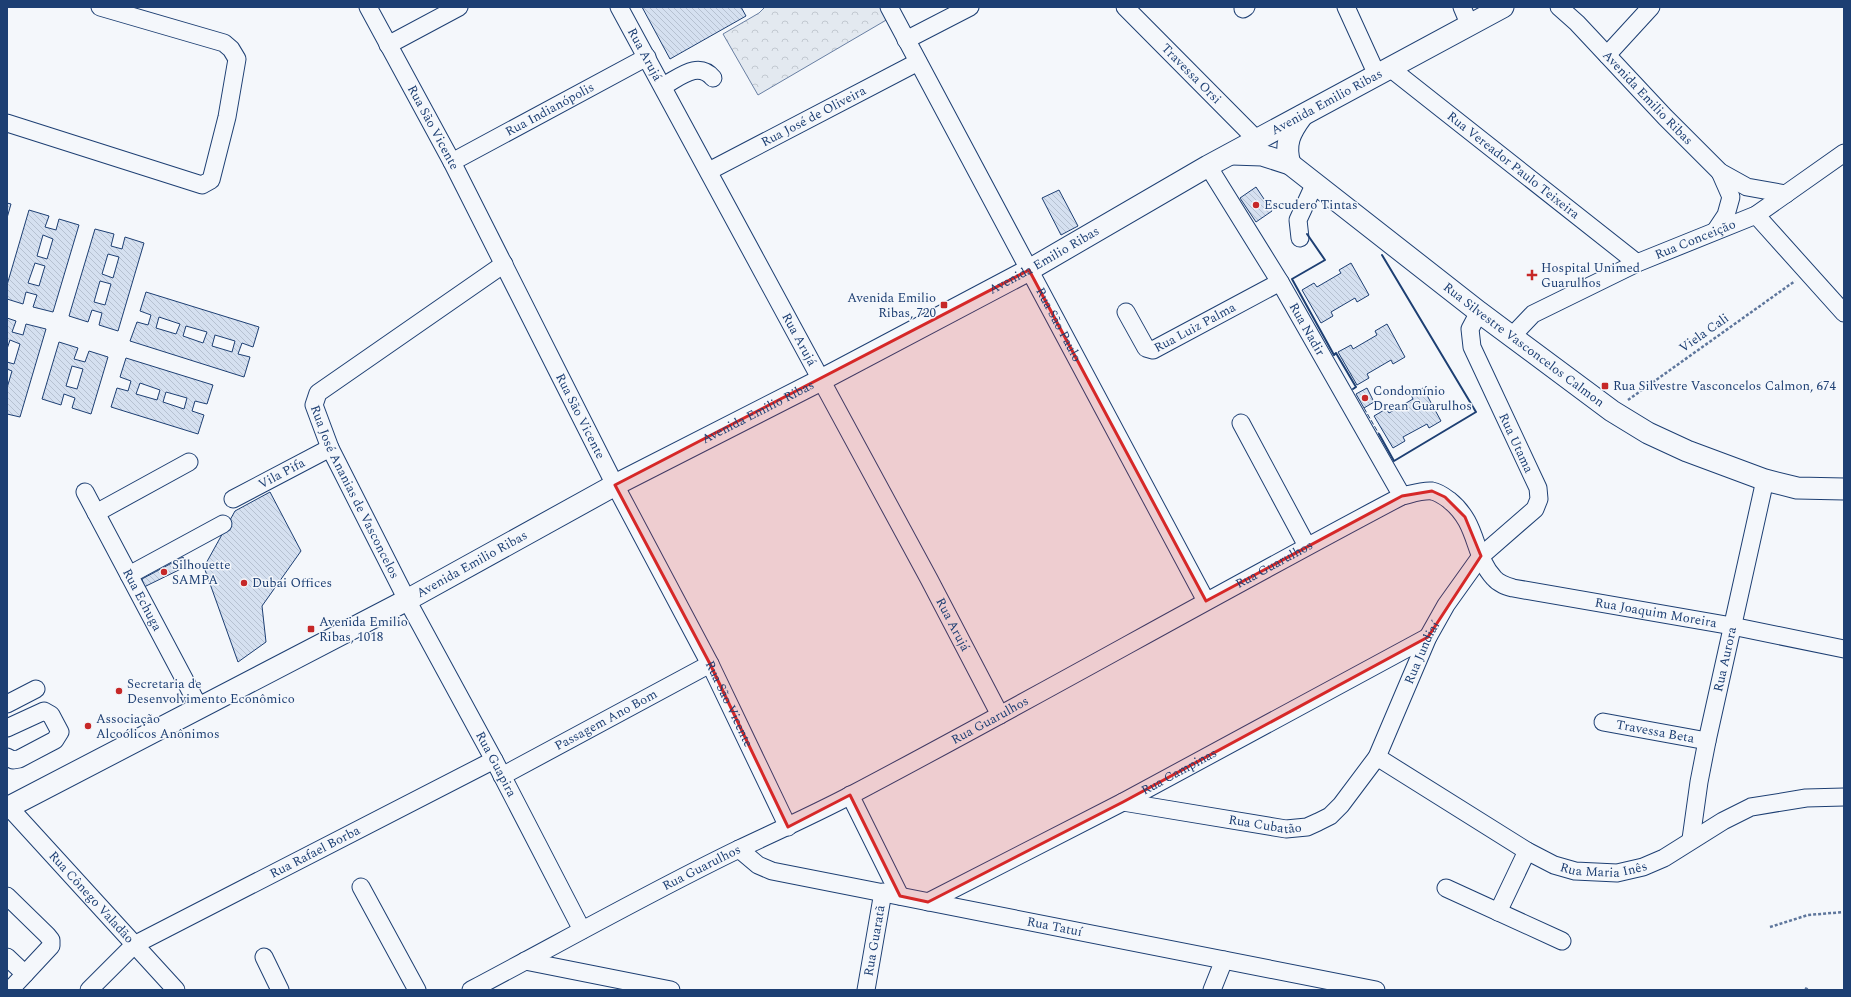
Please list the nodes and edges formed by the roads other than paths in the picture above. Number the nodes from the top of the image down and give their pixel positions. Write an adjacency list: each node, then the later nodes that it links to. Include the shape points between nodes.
1 (100, 7): 22 (street, via 224,43 236,54 227,117 211,180 202,185)
2 (368, 7): 14 (street, Rua São Vicente)
3 (459, 7): 14 (street)
4 (619, 7): 16 (street, Rua Arujá)
5 (889, 7): 13 (street, Rua São Paulo)
6 (970, 7): 13 (street)
7 (1125, 7): 23 (street, Travessa Orsi)
8 (1346, 7): 18 (street)
9 (1503, 7): 12 (main road, Avenida Emilio Ribas)
10 (1558, 7): 15 (street, Avenida Emilio Ribas)
11 (1651, 7): 15 (street)
12 (1466, 16): 18 (main road, Avenida Emilio Ribas)
13 (906, 40): 17 (street, Rua São Paulo)
14 (388, 45): 26 (street, Rua São Vicente)
15 (1607, 55): 30 (street, Avenida Emilio Ribas)
16 (647, 57): 20 (street, Rua Arujá); 26 (street, Rua Indianópolis)
17 (918, 62): 29 (street, Rua José de Oliveira); 38 (street, Rua São Paulo)
18 (1383, 71): 21 (main road, Avenida Emilio Ribas); 36 (street, Rua Vereador Paulo Teixeira)
19 (713, 78): 20 (street, via 707,71 693,70)
20 (663, 86): 29 (street, Rua Arujá)
21 (1304, 114): 23 (main road, Avenida Emilio Ribas); 27 (main road, via 1289,137 1287,147)
22 (7, 123)
23 (1257, 140): 25 (main road, Avenida Emilio Ribas)
24 (1844, 153): 32 (street)
25 (1229, 155): 27 (main road, Rua Silvestre Vasconcelos Calmon, via 1262,154); 28 (main road, Avenida Emilio Ribas)
26 (452, 162): 37 (street, Rua São Vicente)
27 (1290, 164): 31 (main road, Rua Silvestre Vasconcelos Calmon)
28 (1208, 166): 38 (main road, Avenida Emilio Ribas); 39 (street, Rua Nadir)
29 (709, 171): 44 (street, Rua Arujá)
30 (1720, 172): 32 (street, Avenida Emilio Ribas, via 1747,187); 34 (street, Avenida Emilio Ribas, via 1731,197 1726,215)
31 (1315, 183): 35 (street, via 1298,220); 41 (main road, Rua Silvestre Vasconcelos Calmon)
32 (1786, 194): 33 (street)
33 (1756, 215): 34 (street, Rua Conceição); 42 (street)
34 (1716, 230): 36 (street, Rua Conceição)
35 (1300, 238)
36 (1638, 263): 43 (street, Rua Conceição, via 1533,314)
37 (504, 264): 46 (street, Rua José Ananias de Vasconcelos, via 318,393 314,405); 49 (street, Rua São Vicente)
38 (1029, 270): 44 (main road, Avenida Emilio Ribas); 60 (street, Rua São Paulo)
39 (1280, 282): 40 (street, Rua Luiz Palma, via 1153,350 1146,348); 52 (street, Rua Nadir)
40 (1126, 312)
41 (1479, 312): 43 (main road, Rua Silvestre Vasconcelos Calmon); 57 (street, Rua Utama, via 1470,328 1472,347 1538,488 1535,509)
42 (1844, 313)
43 (1512, 336): 48 (main road, Rua Silvestre Vasconcelos Calmon, via 1612,410 1648,433 1687,452)
44 (821, 380): 49 (main road, Avenida Emilio Ribas); 68 (street, Rua Arujá)
45 (1241, 423): 56 (street)
46 (330, 448): 53 (street, Vila Pifa); 59 (street, Rua José Ananias de Vasconcelos)
47 (190, 462): 54 (street)
48 (1765, 480): 50 (main road, Rua Silvestre Vasconcelos Calmon, via 1798,488); 61 (street, Rua Aurora)
49 (615, 485): 59 (main road, Avenida Emilio Ribas); 64 (street, Rua São Vicente)
50 (1844, 489)
51 (85, 492): 54 (street, Rua Echuga)
52 (1402, 496): 56 (street, Rua Guarulhos); 57 (street, Rua Guarulhos, via 1432,491 1445,497 1465,517)
53 (233, 499)
54 (96, 513): 58 (street, Rua Echuga)
55 (223, 524): 58 (street)
56 (1306, 546): 60 (street, Rua Guarulhos)
57 (1481, 556): 61 (street, Rua Joaquim Moreira, via 1494,578 1501,584 1513,588); 62 (street, Rua Jundiaí, via 1446,605)
58 (129, 575): 67 (street, Rua Echuga)
59 (407, 600): 67 (main road, Avenida Emilio Ribas); 74 (street, Rua Guapira)
60 (1206, 600): 68 (street, Rua Guarulhos)
61 (1732, 626): 63 (street, Rua Joaquim Moreira); 71 (street, Rua Aurora)
62 (1428, 637): 73 (street, Rua Jundiaí); 78 (street, Rua Campinas)
63 (1844, 649)
64 (710, 664): 75 (street, Passagem Ano Bom); 80 (street, Rua São Vicente)
65 (36, 689): 66 (street)
66 (7, 704)
67 (199, 707): 79 (main road, Avenida Emilio Ribas)
68 (1000, 715): 76 (street, Rua Guarulhos)
69 (1603, 722): 71 (street, Travessa Beta)
70 (7, 728): 72 (street, via 44,711 50,715 60,732 55,740 19,759)
71 (1707, 741): 81 (street, Rua Aurora)
72 (7, 757)
73 (1377, 757): 78 (street, Rua Cubatão, via 1341,805 1330,816 1307,827 1286,829); 83 (street, Rua Maria Inês)
74 (494, 760): 75 (street, Rua Guapira); 92 (street, Rua Rafael Borba)
75 (502, 776): 90 (street, Rua Guapira)
76 (850, 795): 80 (street, Rua Guarulhos); 86 (street)
77 (1844, 797): 81 (street, Rua Maria Inês, via 1806,798 1750,808)
78 (1123, 802): 88 (street, Rua Campinas)
79 (7, 806): 92 (street, Rua Cônego Valadão)
80 (788, 827): 82 (street, Rua Guarulhos)
81 (1691, 839): 83 (street, Rua Maria Inês, via 1664,858 1617,873 1574,871)
82 (739, 849): 86 (street, Rua Tatuí, via 758,865 772,871); 90 (street, Rua Guarulhos)
83 (1527, 852): 89 (street)
84 (361, 887): 102 (street)
85 (1446, 888): 89 (street)
86 (892, 894): 88 (street, Rua Tatuí); 105 (street, Rua Guaratã)
87 (9, 902): 97 (street, via 51,940 48,951)
88 (928, 902): 95 (street, Rua Tatuí)
89 (1498, 912): 91 (street)
90 (582, 930): 96 (street, Rua Guarulhos)
91 (1562, 941)
92 (134, 945): 99 (street, Rua Rafael Borba); 100 (street, Rua Cônego Valadão)
93 (7, 957): 97 (street)
94 (264, 957): 101 (street)
95 (1224, 960): 106 (street); 107 (street, Rua Tatuí)
96 (525, 961): 103 (street, Rua Guarulhos); 104 (street)
97 (25, 974): 98 (street)
98 (10, 990)
99 (89, 990)
100 (176, 990)
101 (280, 990)
102 (417, 990)
103 (472, 990)
104 (671, 990)
105 (866, 990)
106 (1212, 990)
107 (1376, 990)

